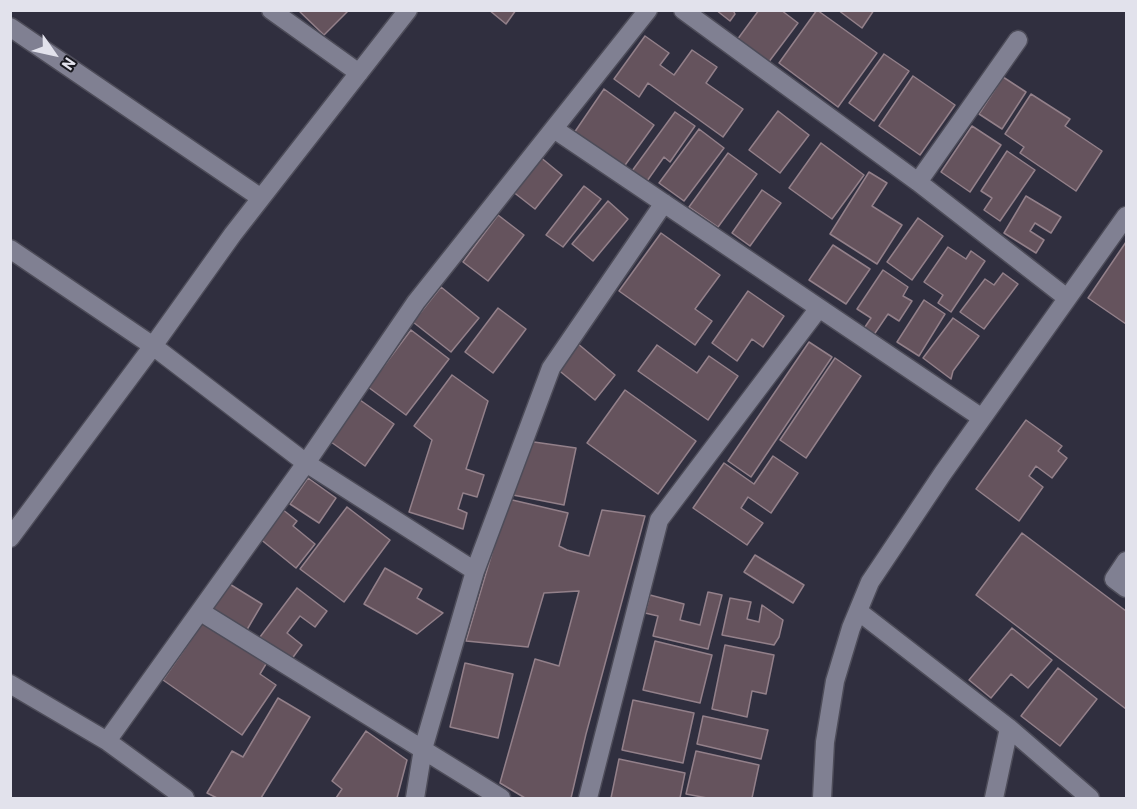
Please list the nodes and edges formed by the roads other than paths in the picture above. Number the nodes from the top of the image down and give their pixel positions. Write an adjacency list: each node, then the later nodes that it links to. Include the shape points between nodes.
1 (271, 10): 7 (street)
2 (408, 10): 7 (street)
3 (648, 10): 8 (street)
4 (683, 10): 9 (street)
5 (10, 27): 10 (street)
6 (1018, 40): 9 (street)
7 (359, 73): 10 (street)
8 (554, 129): 11 (street); 18 (street, via 416,302)
9 (918, 182): 14 (street)
10 (261, 198): 16 (street)
11 (664, 203): 15 (street); 21 (street, via 551,368)
12 (1126, 216): 14 (street)
13 (10, 249): 16 (street)
14 (1067, 298): 17 (street)
15 (819, 308): 17 (street); 32 (street, via 659,520)
16 (153, 346): 18 (street); 19 (street)
17 (982, 418): 23 (street, via 870,582)
18 (306, 463): 21 (street); 24 (street)
19 (10, 538)
20 (1126, 561): 22 (street, via 1114,579)
21 (475, 571): 28 (street)
22 (1126, 588)
23 (858, 611): 26 (street); 33 (street, via 834,681)
24 (201, 612): 27 (street); 28 (street)
25 (10, 684): 27 (street)
26 (1009, 728): 34 (street); 35 (street)
27 (107, 741): 29 (street)
28 (423, 749): 30 (street); 31 (street)
29 (186, 798)
30 (415, 798)
31 (501, 798)
32 (588, 798)
33 (822, 798)
34 (994, 798)
35 (1090, 798)

